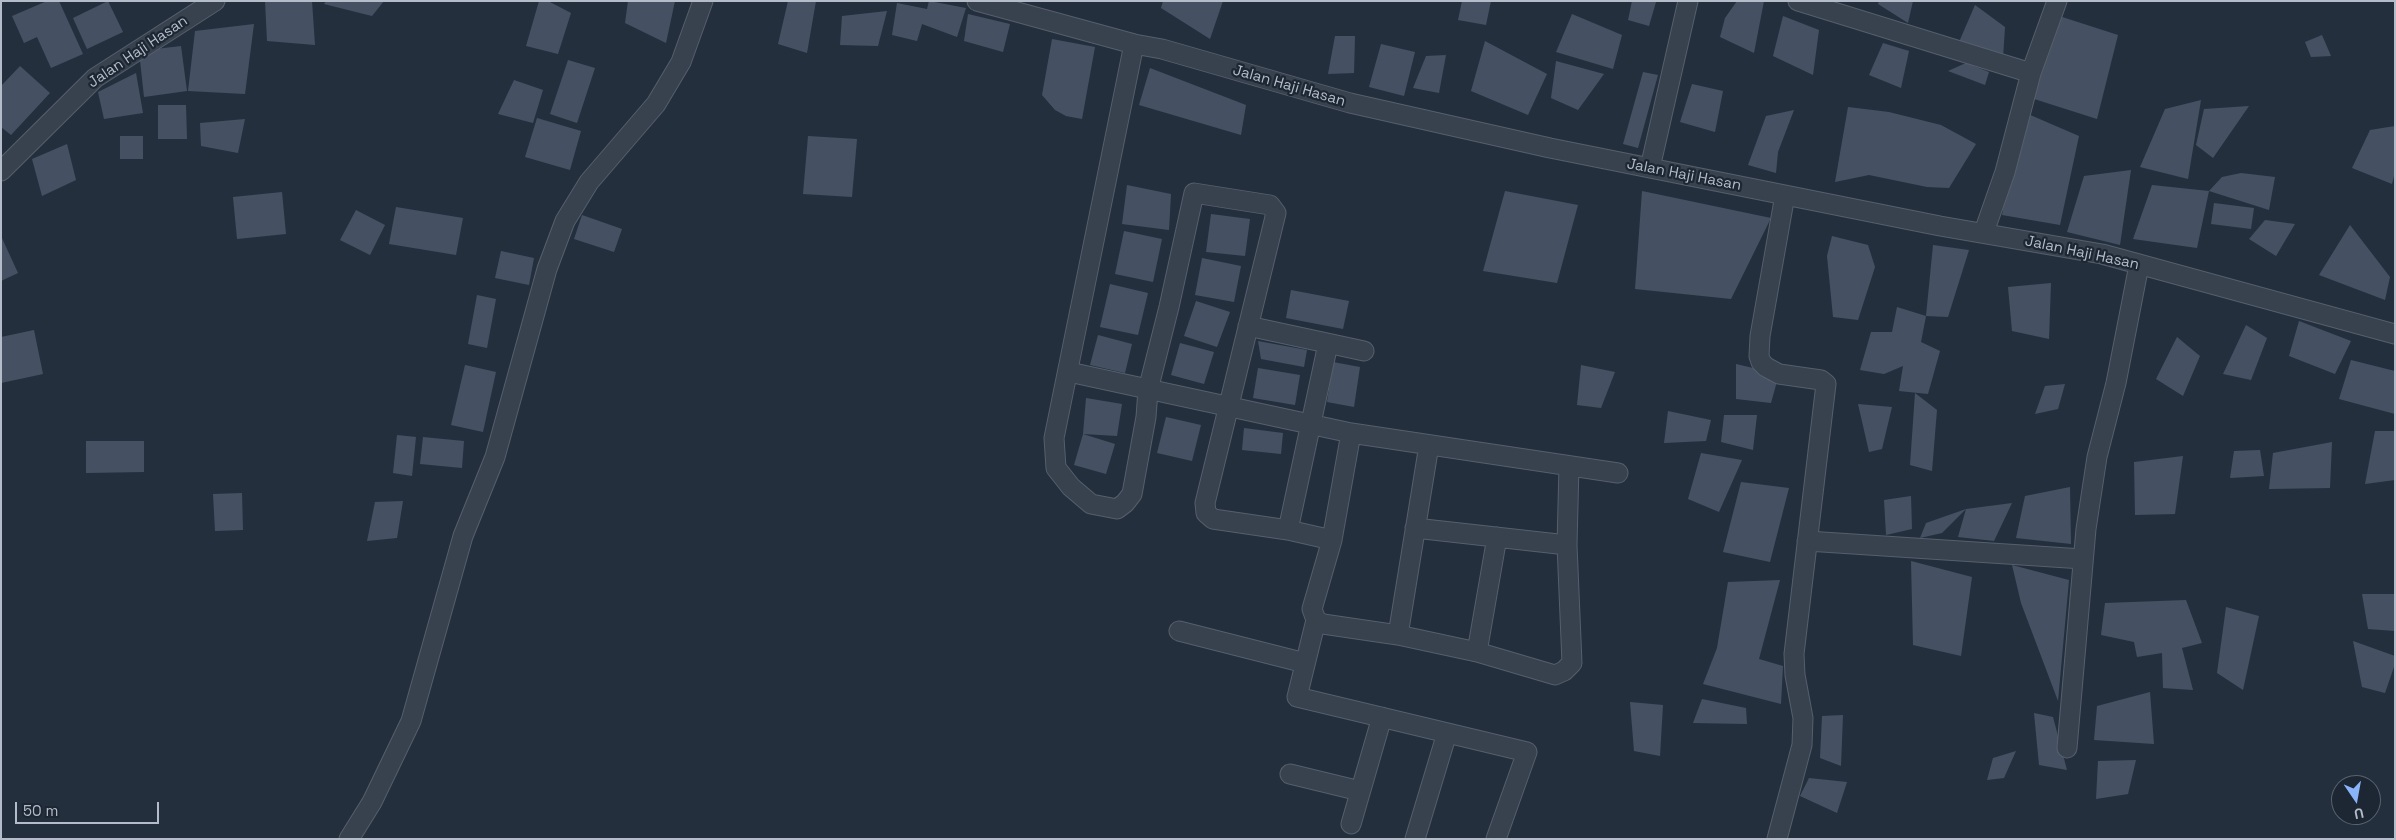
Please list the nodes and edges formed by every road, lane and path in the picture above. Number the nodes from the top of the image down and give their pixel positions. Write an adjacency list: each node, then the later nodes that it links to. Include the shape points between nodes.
1 (214, 1): 10 (street, Jalan Haji Hasan, via 95,78)
2 (703, 1): 44 (street, via 681,62 656,104 589,182 565,221 546,269 495,457 462,536 411,721 372,802)
3 (977, 1): 7 (street, Jalan Haji Hasan)
4 (1688, 1): 9 (street)
5 (1798, 1): 8 (street)
6 (2057, 1): 8 (street)
7 (1134, 44): 9 (street, Jalan Haji Hasan, via 1162,49 1350,103); 18 (street)
8 (2031, 73): 12 (street, via 2005,172)
9 (1650, 168): 11 (street, Jalan Haji Hasan)
10 (1, 171)
11 (1785, 195): 12 (street, Jalan Haji Hasan); 30 (street, via 1760,336 1760,356 1766,367 1779,374 1821,380 1826,384)
12 (1984, 232): 13 (street, Jalan Haji Hasan, via 2102,254)
13 (2139, 265): 15 (street, Jalan Haji Hasan); 32 (street, via 2116,383 2096,457)
14 (1248, 326): 16 (street); 19 (street, via 1276,213 1270,204 1194,193); 20 (street)
15 (2395, 334)
16 (1328, 344): 17 (street); 21 (street)
17 (1364, 351)
18 (1068, 372): 19 (street); 19 (street, via 1054,438 1056,468 1091,504 1117,509 1132,494)
19 (1148, 390): 20 (street)
20 (1229, 406): 21 (street); 27 (street, via 1205,503 1206,513 1213,519)
21 (1310, 426): 22 (street); 27 (street)
22 (1351, 433): 23 (street); 29 (street)
23 (1429, 445): 24 (street); 26 (street)
24 (1569, 466): 25 (street); 31 (street)
25 (1618, 473)
26 (1415, 528): 28 (street); 35 (street)
27 (1288, 530): 29 (street)
28 (1497, 537): 31 (street); 36 (street)
29 (1332, 540): 33 (street, via 1312,609)
30 (1807, 541): 32 (street); 47 (street, via 1794,654 1803,718 1802,745)
31 (1567, 545): 36 (street, via 1572,662 1555,675)
32 (2084, 559): 40 (street)
33 (1316, 620): 35 (street, via 1323,624); 37 (street)
34 (1179, 631): 37 (street)
35 (1398, 635): 36 (street)
36 (1477, 652)
37 (1305, 663): 38 (street, via 1297,697)
38 (1382, 717): 39 (street); 42 (street)
39 (1447, 733): 45 (street); 46 (street, via 1527,752)
40 (2067, 748)
41 (1290, 774): 42 (street)
42 (1360, 791): 43 (street)
43 (1351, 824)
44 (349, 839)
45 (1415, 839)
46 (1496, 839)
47 (1777, 839)

